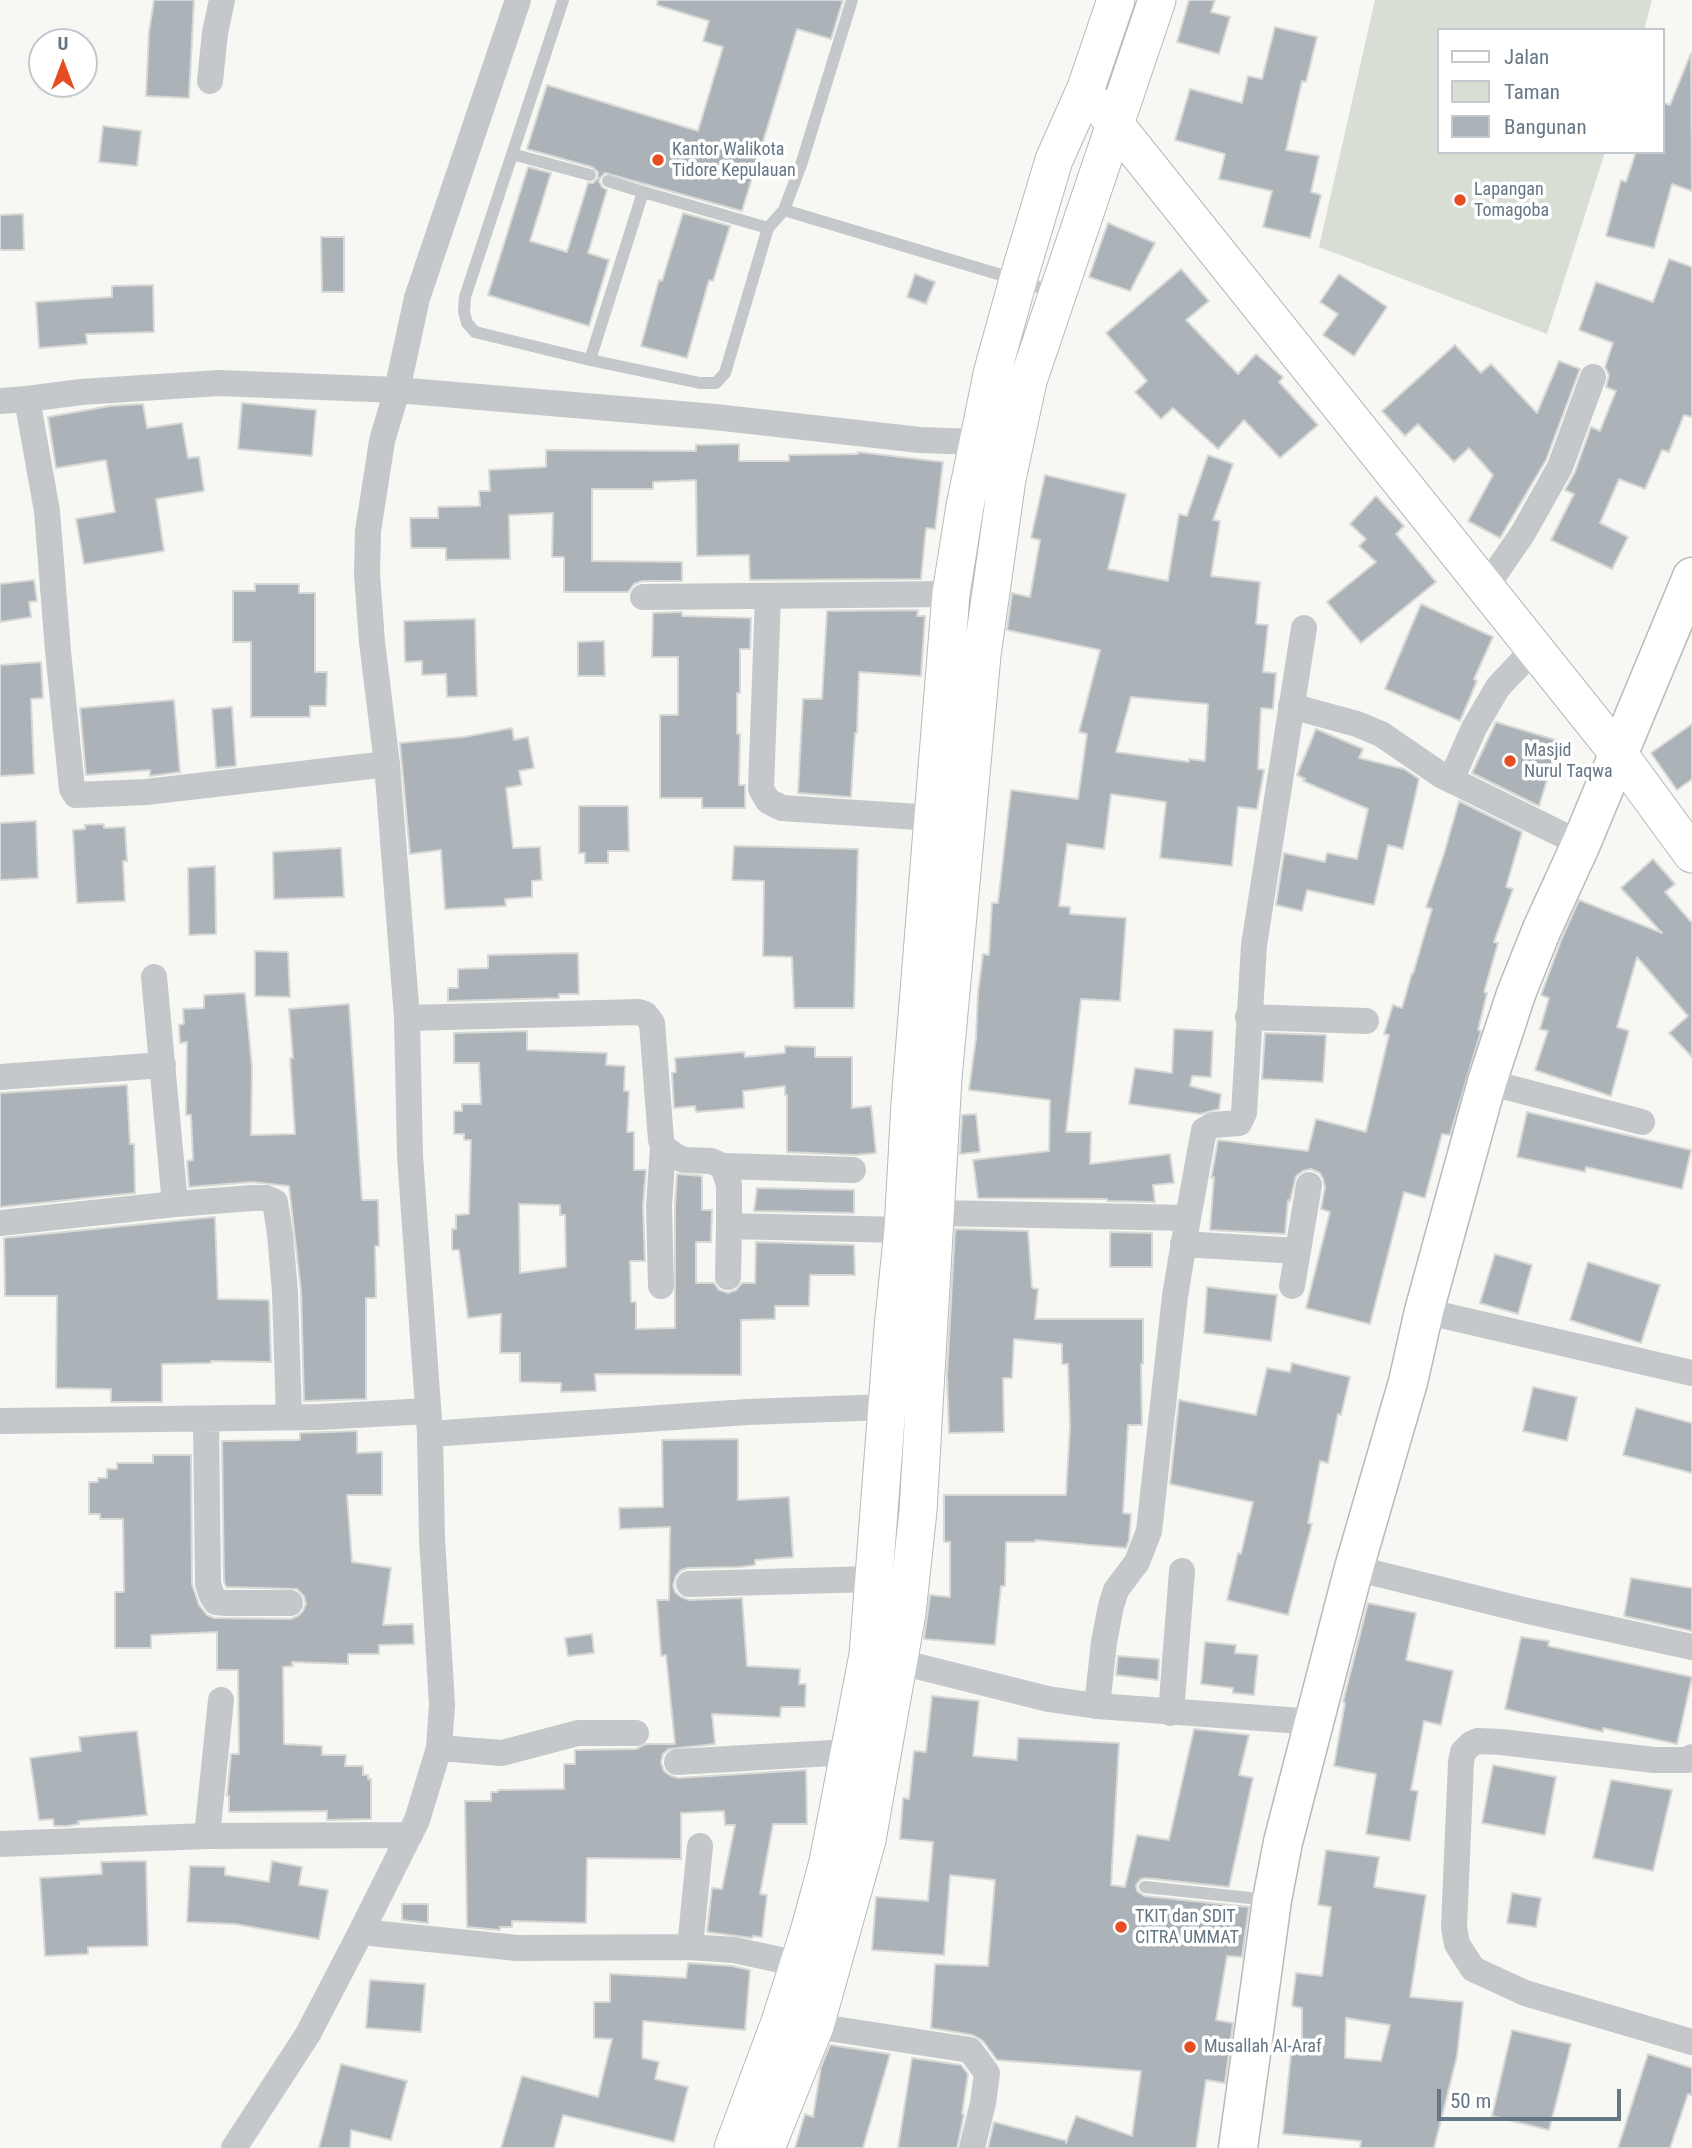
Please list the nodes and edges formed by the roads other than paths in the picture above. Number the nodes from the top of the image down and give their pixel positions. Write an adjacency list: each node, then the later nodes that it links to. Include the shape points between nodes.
1 (222, 0): 7 (street)
2 (519, 0): 20 (street, via 417,298)
3 (564, 0): 10 (lane)
4 (852, 0): 14 (lane)
5 (1116, 0): 8 (street)
6 (1157, 0): 9 (street)
7 (210, 81)
8 (1086, 88): 9 (street); 16 (street, via 1054,160)
9 (1114, 124): 17 (street); 25 (street)
10 (512, 154): 11 (lane); 18 (lane, via 465,297 467,323 475,332 491,337)
11 (590, 175)
12 (607, 181): 13 (lane)
13 (643, 192): 15 (lane); 18 (lane)
14 (784, 210): 15 (lane); 16 (lane)
15 (768, 228): 18 (lane, via 725,373 716,383)
16 (1018, 280): 17 (lane); 23 (street)
17 (1056, 293): 51 (street, via 1028,381 1007,480 982,655 943,1078)
18 (590, 360)
19 (1593, 377): 25 (street, via 1560,467)
20 (397, 390): 21 (street, via 219,383); 23 (street); 33 (street, via 382,441 368,531 372,642)
21 (27, 399): 22 (street); 33 (street, via 47,511 76,795)
22 (0, 401)
23 (978, 442): 26 (street)
24 (1692, 577): 32 (highway)
25 (1486, 587): 30 (street)
26 (951, 594): 27 (street); 35 (street)
27 (768, 596): 28 (street); 35 (street, via 761,789 768,801 782,808)
28 (643, 597)
29 (1304, 628): 31 (street)
30 (1535, 649): 32 (street); 34 (street, via 1498,687)
31 (1291, 706): 34 (street, via 1381,734); 39 (street, via 1254,945)
32 (1618, 753): 36 (highway); 37 (street)
33 (387, 764): 40 (street)
34 (1451, 780): 36 (street)
35 (933, 818): 55 (street)
36 (1581, 844): 44 (highway, via 1521,981)
37 (1692, 854)
38 (154, 977): 42 (street)
39 (1248, 1017): 41 (street); 52 (street, via 1243,1119 1203,1130)
40 (407, 1018): 46 (street, via 645,1014 652,1023); 68 (street, via 410,1156)
41 (1366, 1021)
42 (163, 1066): 43 (street); 50 (street)
43 (0, 1077)
44 (1487, 1082): 45 (street); 61 (highway)
45 (1642, 1122)
46 (663, 1147): 47 (street, via 684,1160); 59 (street)
47 (723, 1166): 48 (street); 54 (street, via 729,1185)
48 (853, 1170)
49 (1309, 1185): 57 (street)
50 (176, 1205): 53 (street); 65 (street, via 252,1198 275,1202 285,1292)
51 (937, 1213): 52 (street); 64 (street)
52 (1188, 1218): 56 (street)
53 (0, 1223)
54 (730, 1226): 55 (street); 58 (street)
55 (903, 1230): 63 (street)
56 (1183, 1244): 57 (street); 77 (street, via 1149,1531 1111,1606)
57 (1298, 1251): 60 (street)
58 (728, 1277)
59 (661, 1286)
60 (1293, 1286)
61 (1424, 1311): 62 (street); 69 (highway)
62 (1692, 1373)
63 (887, 1407): 64 (street); 68 (street); 71 (street)
64 (923, 1411): 75 (street, via 918,1511)
65 (289, 1417): 66 (street); 68 (street, via 376,1415)
66 (206, 1419): 67 (street); 73 (street, via 208,1584 212,1596 216,1602 226,1603)
67 (0, 1421)
68 (429, 1422): 81 (street, via 442,1705)
69 (1354, 1568): 74 (street); 79 (highway)
70 (1182, 1571): 78 (street)
71 (875, 1579): 72 (street); 82 (street, via 868,1655)
72 (689, 1584)
73 (290, 1603)
74 (1692, 1647)
75 (900, 1662): 77 (street, via 1048,1699); 94 (street, via 867,1840)
76 (221, 1700): 86 (street)
77 (1097, 1706): 78 (street)
78 (1171, 1713): 79 (street)
79 (1315, 1722): 90 (highway)
80 (636, 1733): 81 (street, via 578,1732 502,1753)
81 (439, 1748): 85 (street)
82 (849, 1752): 84 (street); 93 (street, via 828,1862)
83 (1692, 1758): 95 (street, via 1654,1760 1501,1742 1471,1744 1461,1762 1454,1927 1457,1944 1473,1969 1525,1993)
84 (677, 1762)
85 (410, 1835): 86 (street); 91 (street)
86 (207, 1836): 87 (street)
87 (0, 1844)
88 (700, 1846): 92 (street)
89 (1145, 1886): 90 (lane)
90 (1272, 1900): 100 (highway)
91 (361, 1932): 92 (street, via 517,1948); 96 (street, via 309,2034)
92 (690, 1947): 93 (street, via 734,1950)
93 (799, 1964): 97 (street)
94 (815, 2025): 98 (street); 99 (street, via 970,2050 987,2073)
95 (1692, 2042)
96 (234, 2148)
97 (733, 2148)
98 (766, 2148)
99 (971, 2148)
100 (1238, 2148)

